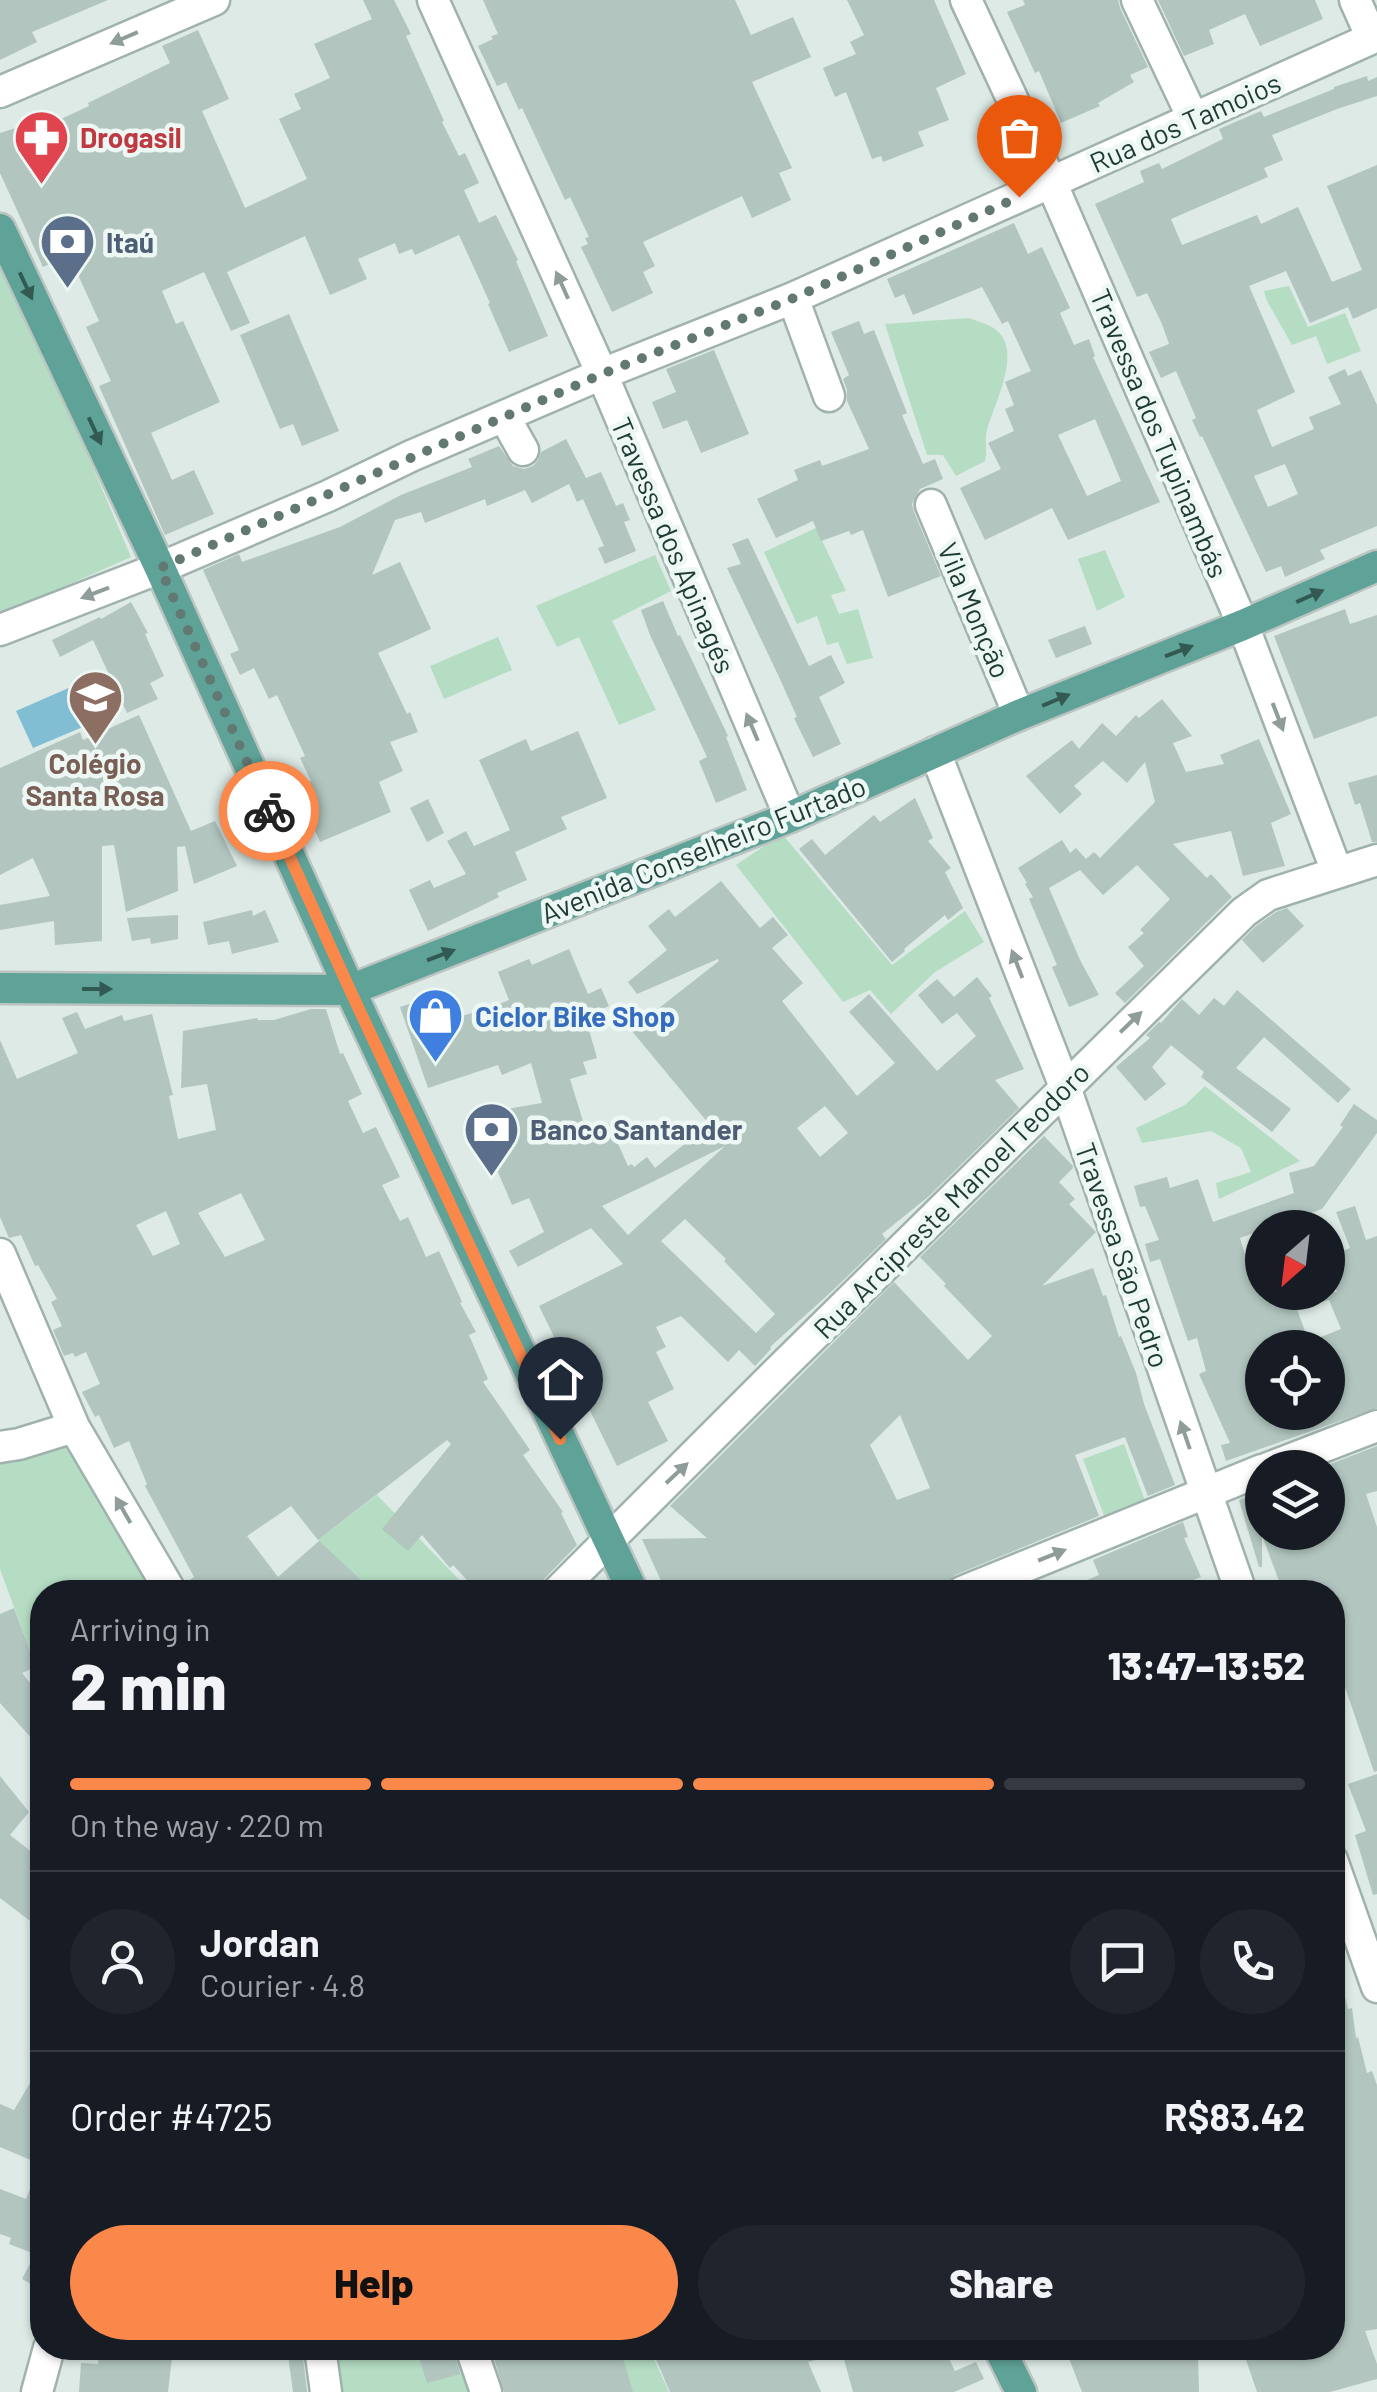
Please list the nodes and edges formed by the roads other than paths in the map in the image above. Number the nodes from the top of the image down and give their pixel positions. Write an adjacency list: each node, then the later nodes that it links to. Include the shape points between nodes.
1 (214, 0): 7 (street, one-way to 7)
2 (433, 0): 12 (street, Travessa dos Apinagés, one-way to 2)
3 (966, 0): 9 (street, Travessa dos Tupinambás)
4 (1137, 0): 8 (street)
5 (1355, 0): 6 (street)
6 (1375, 37): 8 (street, Rua dos Tamoios)
7 (0, 92)
8 (1193, 118): 9 (street, Rua dos Tamoios)
9 (1052, 182): 11 (street, Rua dos Tamoios); 19 (street, Travessa dos Tupinambás)
10 (0, 228): 18 (main road, one-way to 18)
11 (794, 298): 12 (street, Rua dos Tamoios); 13 (street)
12 (602, 374): 14 (street, Rua dos Tamoios); 23 (street, Travessa dos Apinagés, one-way to 12)
13 (829, 396)
14 (504, 416): 15 (street); 18 (street, Rua dos Tamoios)
15 (522, 450)
16 (931, 505): 21 (street, Vila Monção)
17 (1377, 566): 19 (main road, Avenida Conselheiro Furtado, one-way to 17)
18 (160, 568): 20 (street, Rua dos Tamoios, one-way to 20); 27 (main road)
19 (1243, 626): 21 (main road, Avenida Conselheiro Furtado, one-way to 19); 25 (street, Travessa dos Tupinambás, one-way to 25)
20 (0, 630)
21 (1019, 715): 22 (main road, Avenida Conselheiro Furtado)
22 (935, 752): 23 (main road, Avenida Conselheiro Furtado); 28 (street, Travessa São Pedro, one-way to 22)
23 (790, 817): 27 (main road, Avenida Conselheiro Furtado, one-way to 23)
24 (1377, 860): 25 (street, Rua Arcipreste Manoel Teodoro)
25 (1337, 872): 28 (street, Rua Arcipreste Manoel Teodoro, one-way to 25, via 1244,912 1268,895)
26 (0, 988): 27 (main road, Avenida Conselheiro Furtado, one-way to 27)
27 (350, 990): 36 (main road)
28 (1065, 1087): 35 (street, Travessa São Pedro, one-way to 28); 36 (street, Rua Arcipreste Manoel Teodoro, one-way to 28)
29 (0, 1254): 31 (street)
30 (1377, 1426): 33 (street)
31 (74, 1427): 32 (street); 37 (street, one-way to 31)
32 (0, 1447)
33 (1314, 1450)
34 (1245, 1477): 35 (street)
35 (1205, 1492): 40 (street, one-way to 35); 41 (street, Travessa São Pedro)
36 (608, 1542): 38 (street, Rua Arcipreste Manoel Teodoro); 39 (main road)
37 (164, 1580)
38 (569, 1580)
39 (627, 1580)
40 (991, 1580)
41 (1237, 1580)
42 (1345, 1897): 43 (street)
43 (1377, 1988)
44 (46, 2360): 48 (street)
45 (322, 2360): 49 (street)
46 (475, 2360): 50 (street)
47 (1005, 2360): 51 (main road)
48 (37, 2392)
49 (326, 2392)
50 (486, 2392)
51 (1020, 2392)

